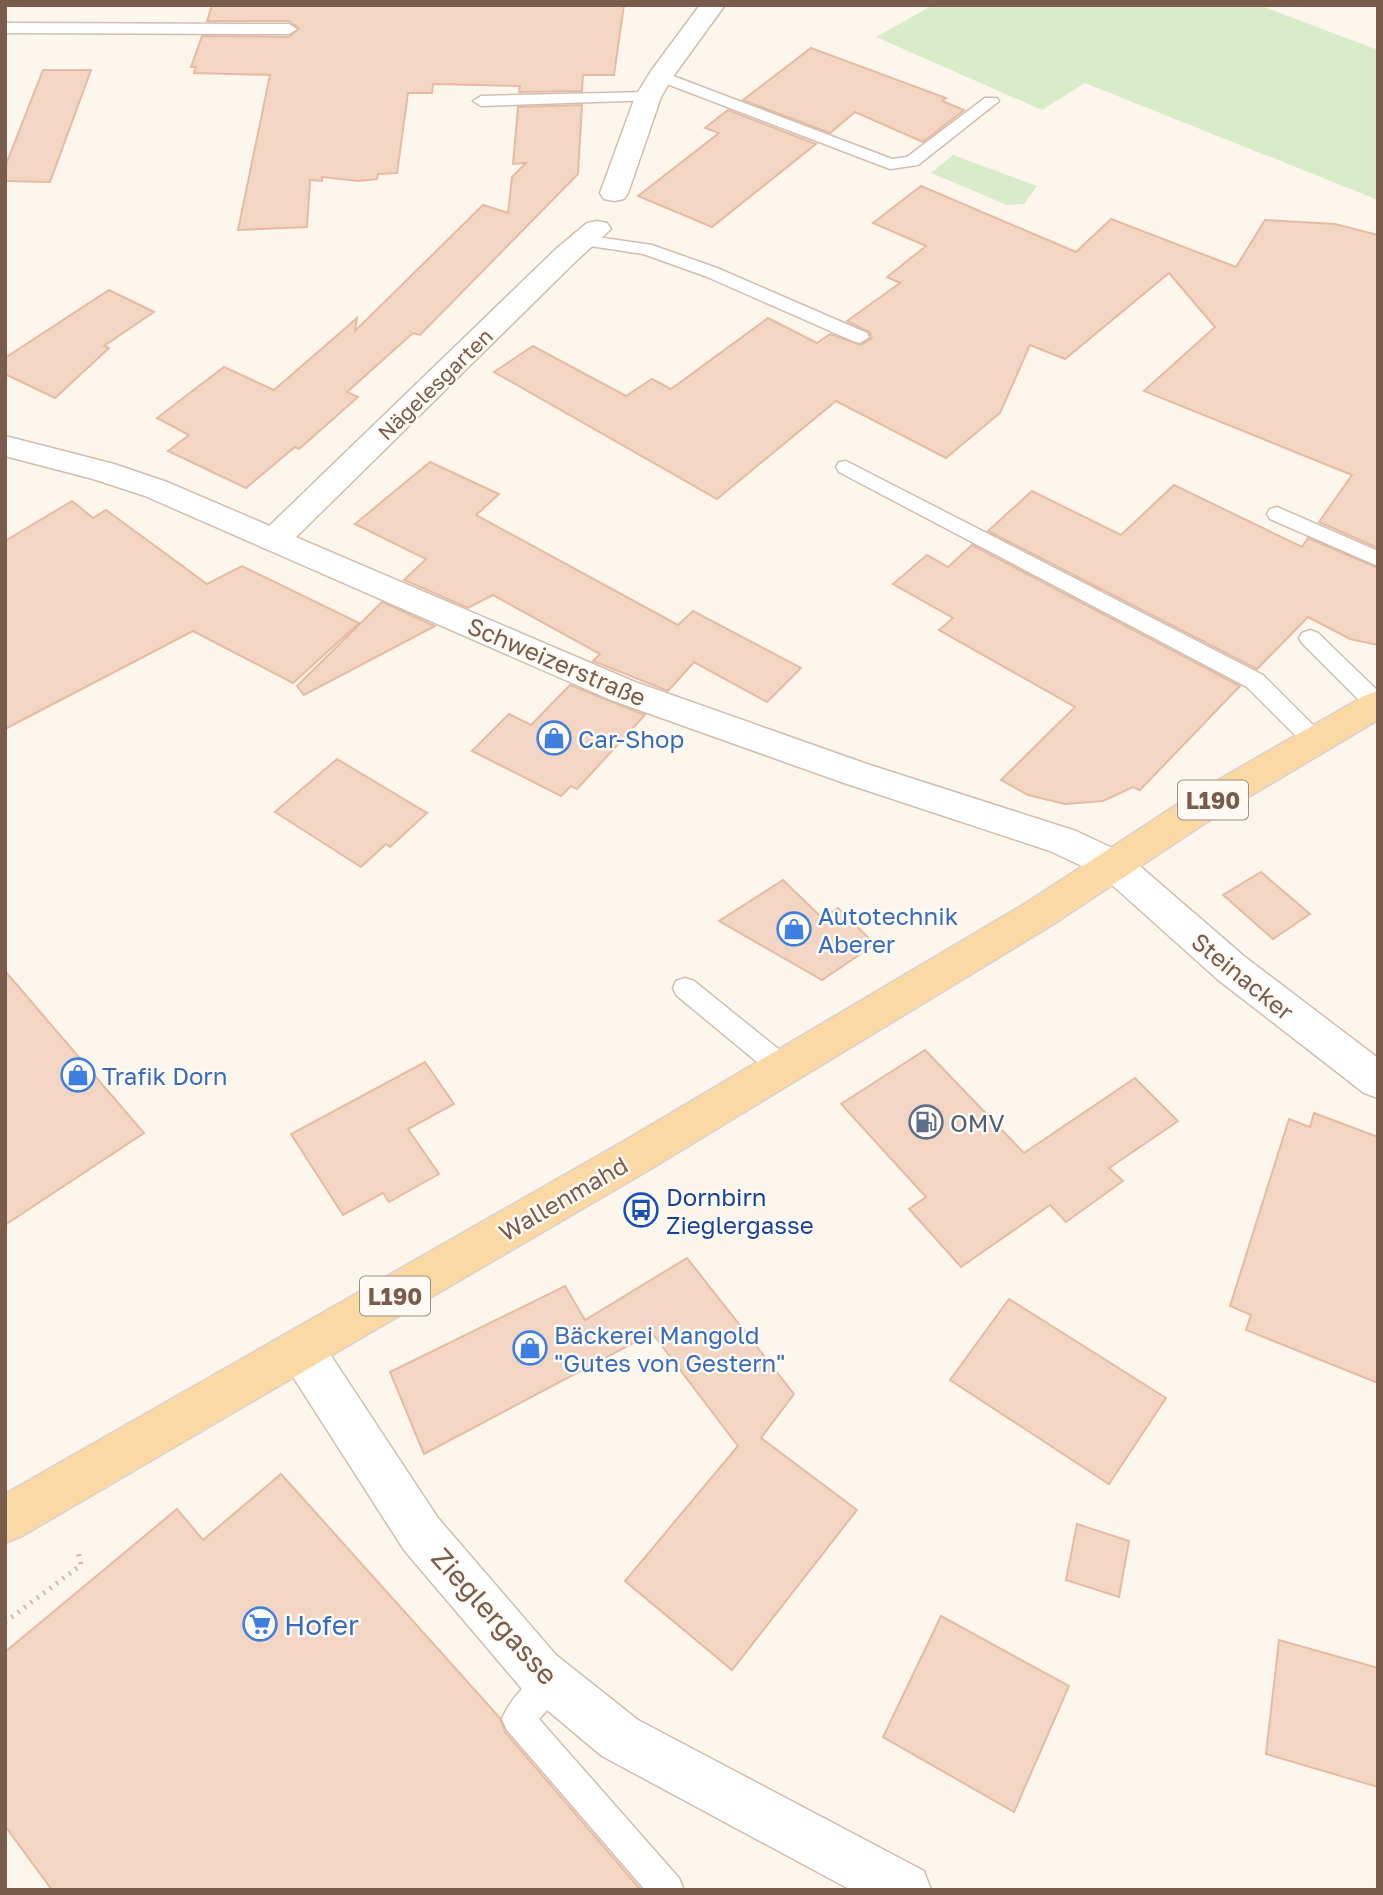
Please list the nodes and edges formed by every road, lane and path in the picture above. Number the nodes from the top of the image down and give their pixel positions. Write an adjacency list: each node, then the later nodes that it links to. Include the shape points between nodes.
1 (713, 5): 4 (street)
2 (5, 28): 3 (lane)
3 (289, 29)
4 (654, 87): 5 (lane); 6 (lane, via 890,164 912,161); 7 (street)
5 (481, 101)
6 (991, 102)
7 (614, 193)
8 (590, 234): 9 (lane, via 712,272); 13 (street, Nägelesgarten)
9 (860, 337)
10 (5, 446): 13 (street, Schweizerstraße, via 156,489)
11 (846, 467): 17 (lane, via 1255,681)
12 (1277, 514): 14 (lane)
13 (274, 540): 18 (street, Schweizerstraße, via 623,691 1063,841)
14 (1378, 559)
15 (1310, 638): 16 (lane)
16 (1377, 704): 17 (main road, L190)
17 (1314, 740): 18 (main road, L190)
18 (1114, 865): 20 (main road, Wallenmahd / L190); 21 (street, Steinacker, via 1231,968)
19 (685, 988): 20 (lane)
20 (783, 1068): 22 (main road, Wallenmahd / L190)
21 (1378, 1081)
22 (302, 1350): 23 (main road, Wallenmahd / L190); 26 (street, Zieglergasse, via 421,1534)
23 (5, 1520)
24 (78, 1551): 25 (path, via 82,1565)
25 (5, 1622)
26 (552, 1682): 27 (lane, via 518,1719); 28 (street, Zieglergasse, via 620,1738)
27 (667, 1890)
28 (905, 1890)

